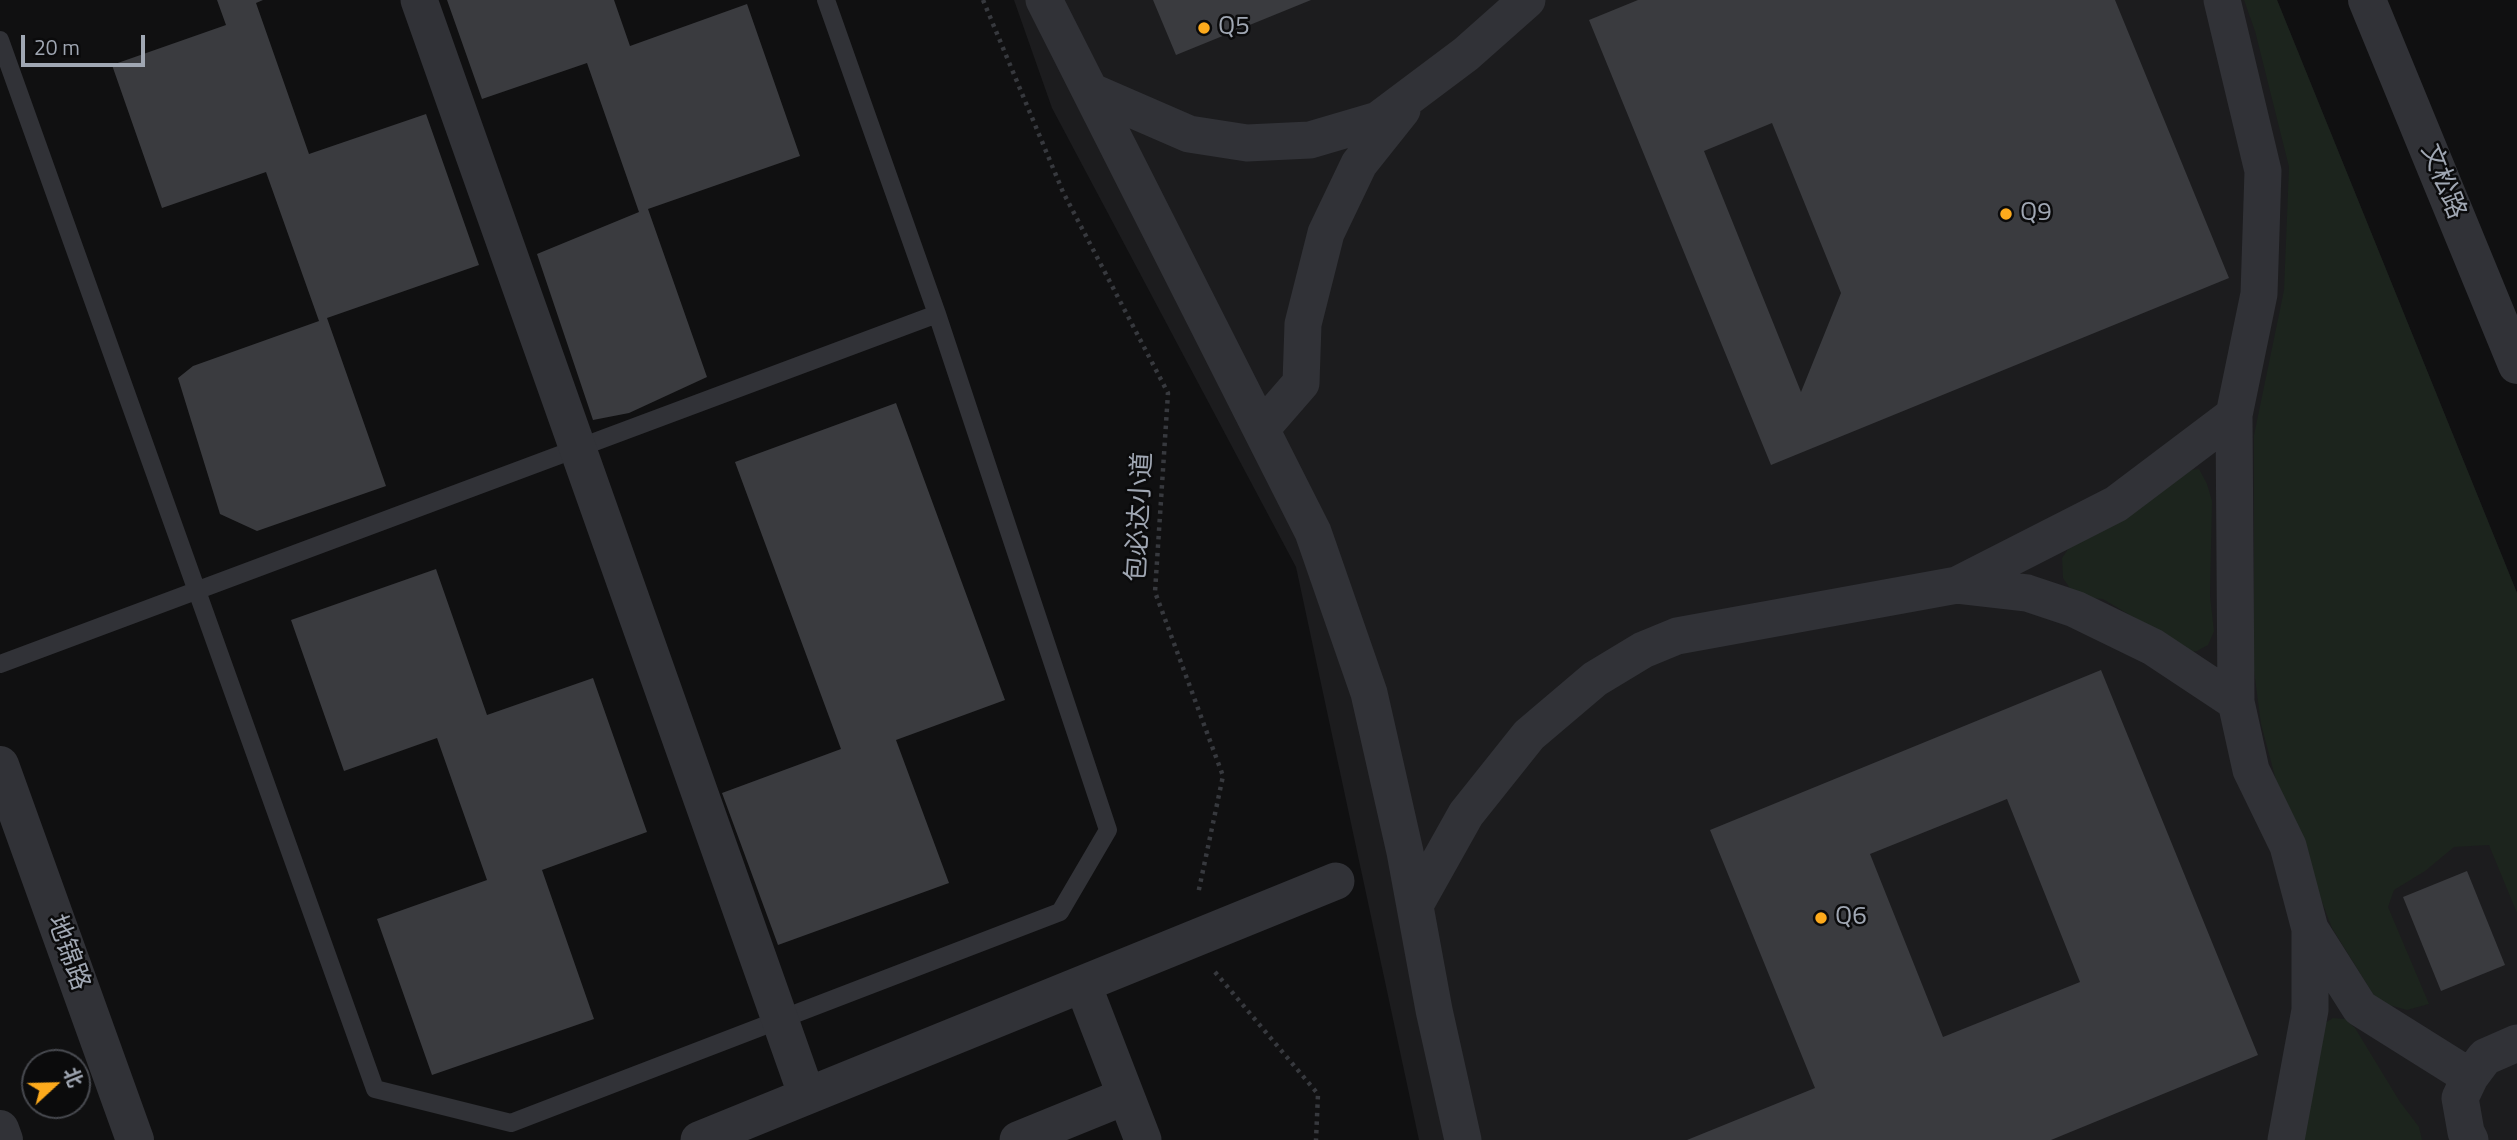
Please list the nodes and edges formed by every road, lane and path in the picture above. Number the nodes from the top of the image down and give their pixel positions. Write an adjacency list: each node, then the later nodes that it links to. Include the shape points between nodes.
1 (419, 0): 15 (street)
2 (826, 0): 11 (lane)
3 (983, 0): 23 (path, 包必达小道, via 1063,192 1168,393 1154,592 1223,776)
4 (1044, 0): 10 (street)
5 (1527, 0): 9 (street)
6 (2222, 0): 13 (street, via 2263,171 2259,294)
7 (2367, 0): 12 (street, 文松路)
8 (0, 40): 11 (lane, via 375,1089 511,1123 1060,912 1108,830)
9 (1419, 90): 10 (street, via 1378,120 1310,140 1247,143 1189,134); 14 (street, via 1359,164 1326,233 1303,324 1301,383)
10 (1090, 92): 14 (street)
11 (937, 314): 15 (lane)
12 (2517, 365)
13 (2234, 415): 16 (street, via 2116,504); 18 (street)
14 (1261, 429): 21 (street, via 1313,532 1369,694)
15 (578, 448): 17 (lane); 28 (street)
16 (1957, 586): 18 (street, via 2027,593 2075,609 2152,647); 21 (street, via 1677,636 1643,650 1595,679 1529,735 1466,814)
17 (0, 664)
18 (2236, 702): 22 (street, via 2251,770 2288,846)
19 (0, 765): 31 (street, 地锦路)
20 (1336, 881): 23 (street)
21 (1415, 905): 36 (street)
22 (2310, 929): 26 (street, via 2360,1008); 37 (street, via 2310,1010)
23 (1189, 942): 24 (street); 35 (path, via 1318,1094)
24 (1083, 985): 27 (street); 28 (street)
25 (2517, 1043): 26 (street, via 2485,1057)
26 (2470, 1077): 38 (street, via 2460,1098)
27 (1126, 1096): 33 (street); 34 (street)
28 (807, 1097): 32 (street)
29 (0, 1129): 30 (street)
30 (4, 1140)
31 (135, 1140)
32 (699, 1140)
33 (1018, 1140)
34 (1143, 1140)
35 (1317, 1140)
36 (1464, 1140)
37 (2286, 1140)
38 (2470, 1140)

